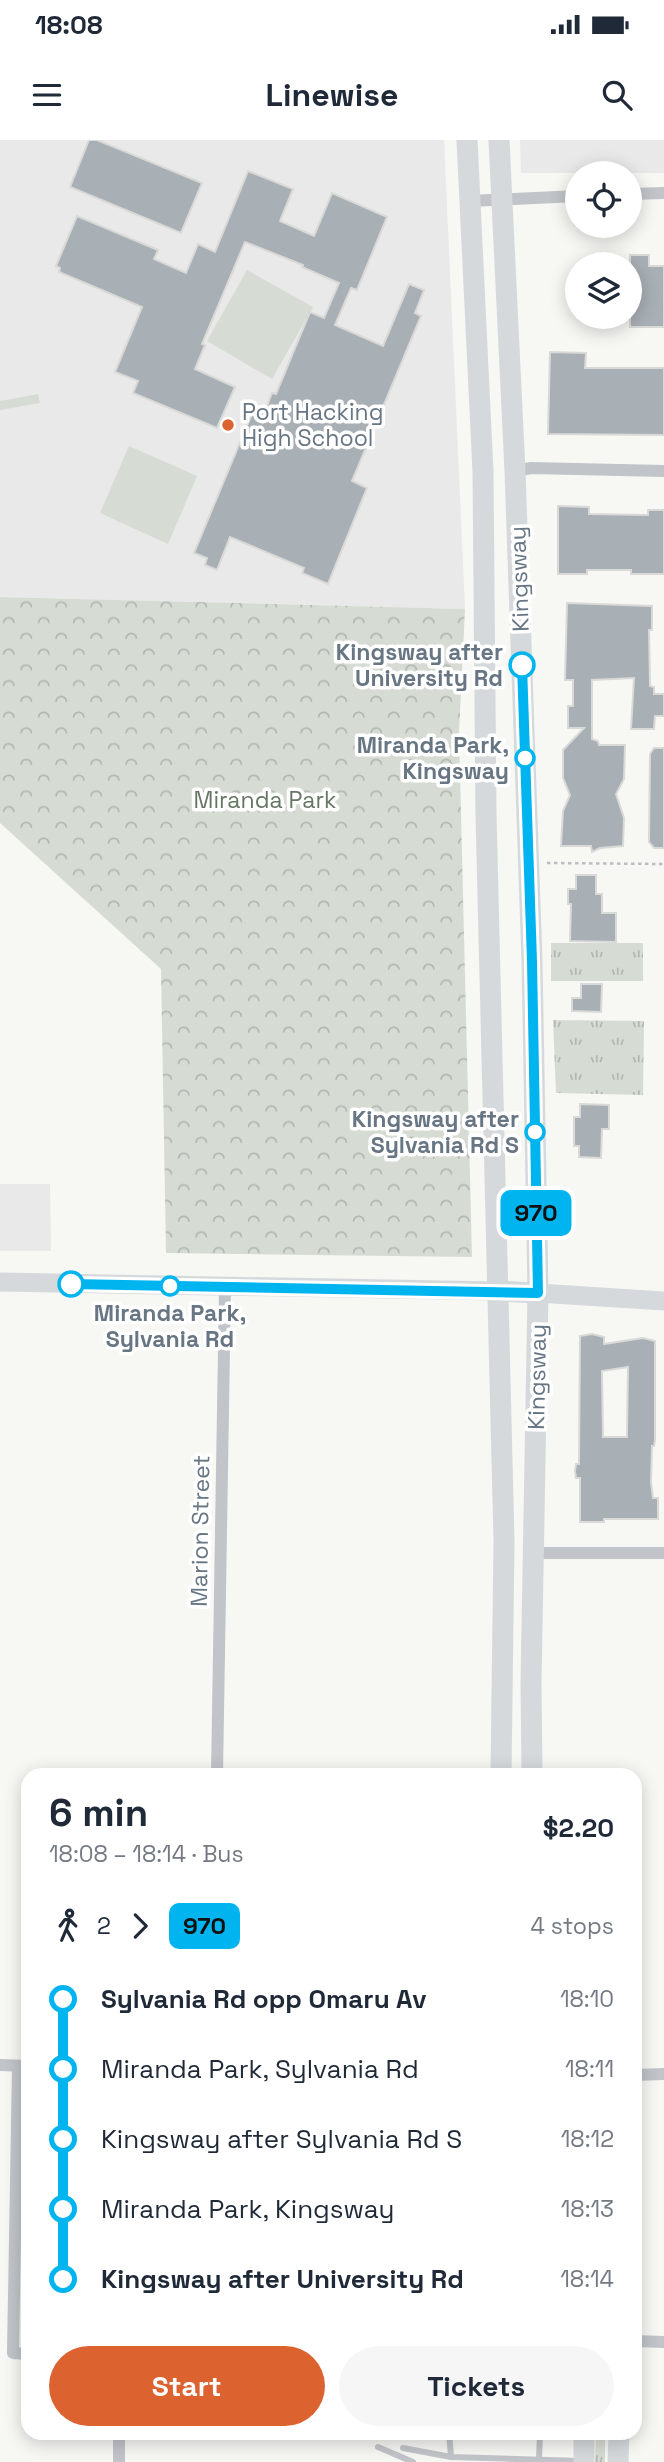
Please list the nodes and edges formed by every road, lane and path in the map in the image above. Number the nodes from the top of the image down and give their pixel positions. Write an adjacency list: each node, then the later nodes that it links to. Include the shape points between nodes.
1 (467, 140): 7 (main road, Kingsway)
2 (499, 140): 6 (main road, Kingsway)
3 (664, 193): 4 (street)
4 (642, 194)
5 (565, 197): 6 (street)
6 (501, 199): 7 (street); 8 (main road, Kingsway)
7 (469, 201): 10 (main road, Kingsway)
8 (515, 471): 9 (street); 10 (main road); 16 (main road, Kingsway)
9 (664, 471)
10 (482, 472): 15 (main road, Kingsway)
11 (547, 863): 12 (path)
12 (664, 864)
13 (0, 1282): 14 (street)
14 (225, 1288): 15 (street); 20 (street, Marion Street)
15 (497, 1291): 16 (main road); 21 (main road, Kingsway, via 504,1541)
16 (538, 1293): 17 (street); 18 (main road, Kingsway)
17 (664, 1301)
18 (533, 1553): 19 (street); 22 (main road, Kingsway)
19 (664, 1553)
20 (217, 1768)
21 (501, 1768)
22 (532, 1768)
23 (0, 2065): 24 (street)
24 (21, 2066)
25 (664, 2074): 26 (street)
26 (642, 2075)
27 (21, 2123): 30 (street, via 13,2353)
28 (642, 2341): 29 (street)
29 (664, 2342)
30 (21, 2354)
31 (118, 2440): 40 (street)
32 (451, 2440): 38 (lane)
33 (539, 2440): 39 (lane)
34 (584, 2440): 42 (main road)
35 (619, 2440): 43 (main road)
36 (378, 2447): 41 (lane)
37 (403, 2448): 38 (lane)
38 (456, 2459): 39 (lane)
39 (538, 2460): 42 (lane)
40 (119, 2462)
41 (413, 2462)
42 (584, 2462)
43 (618, 2462)

